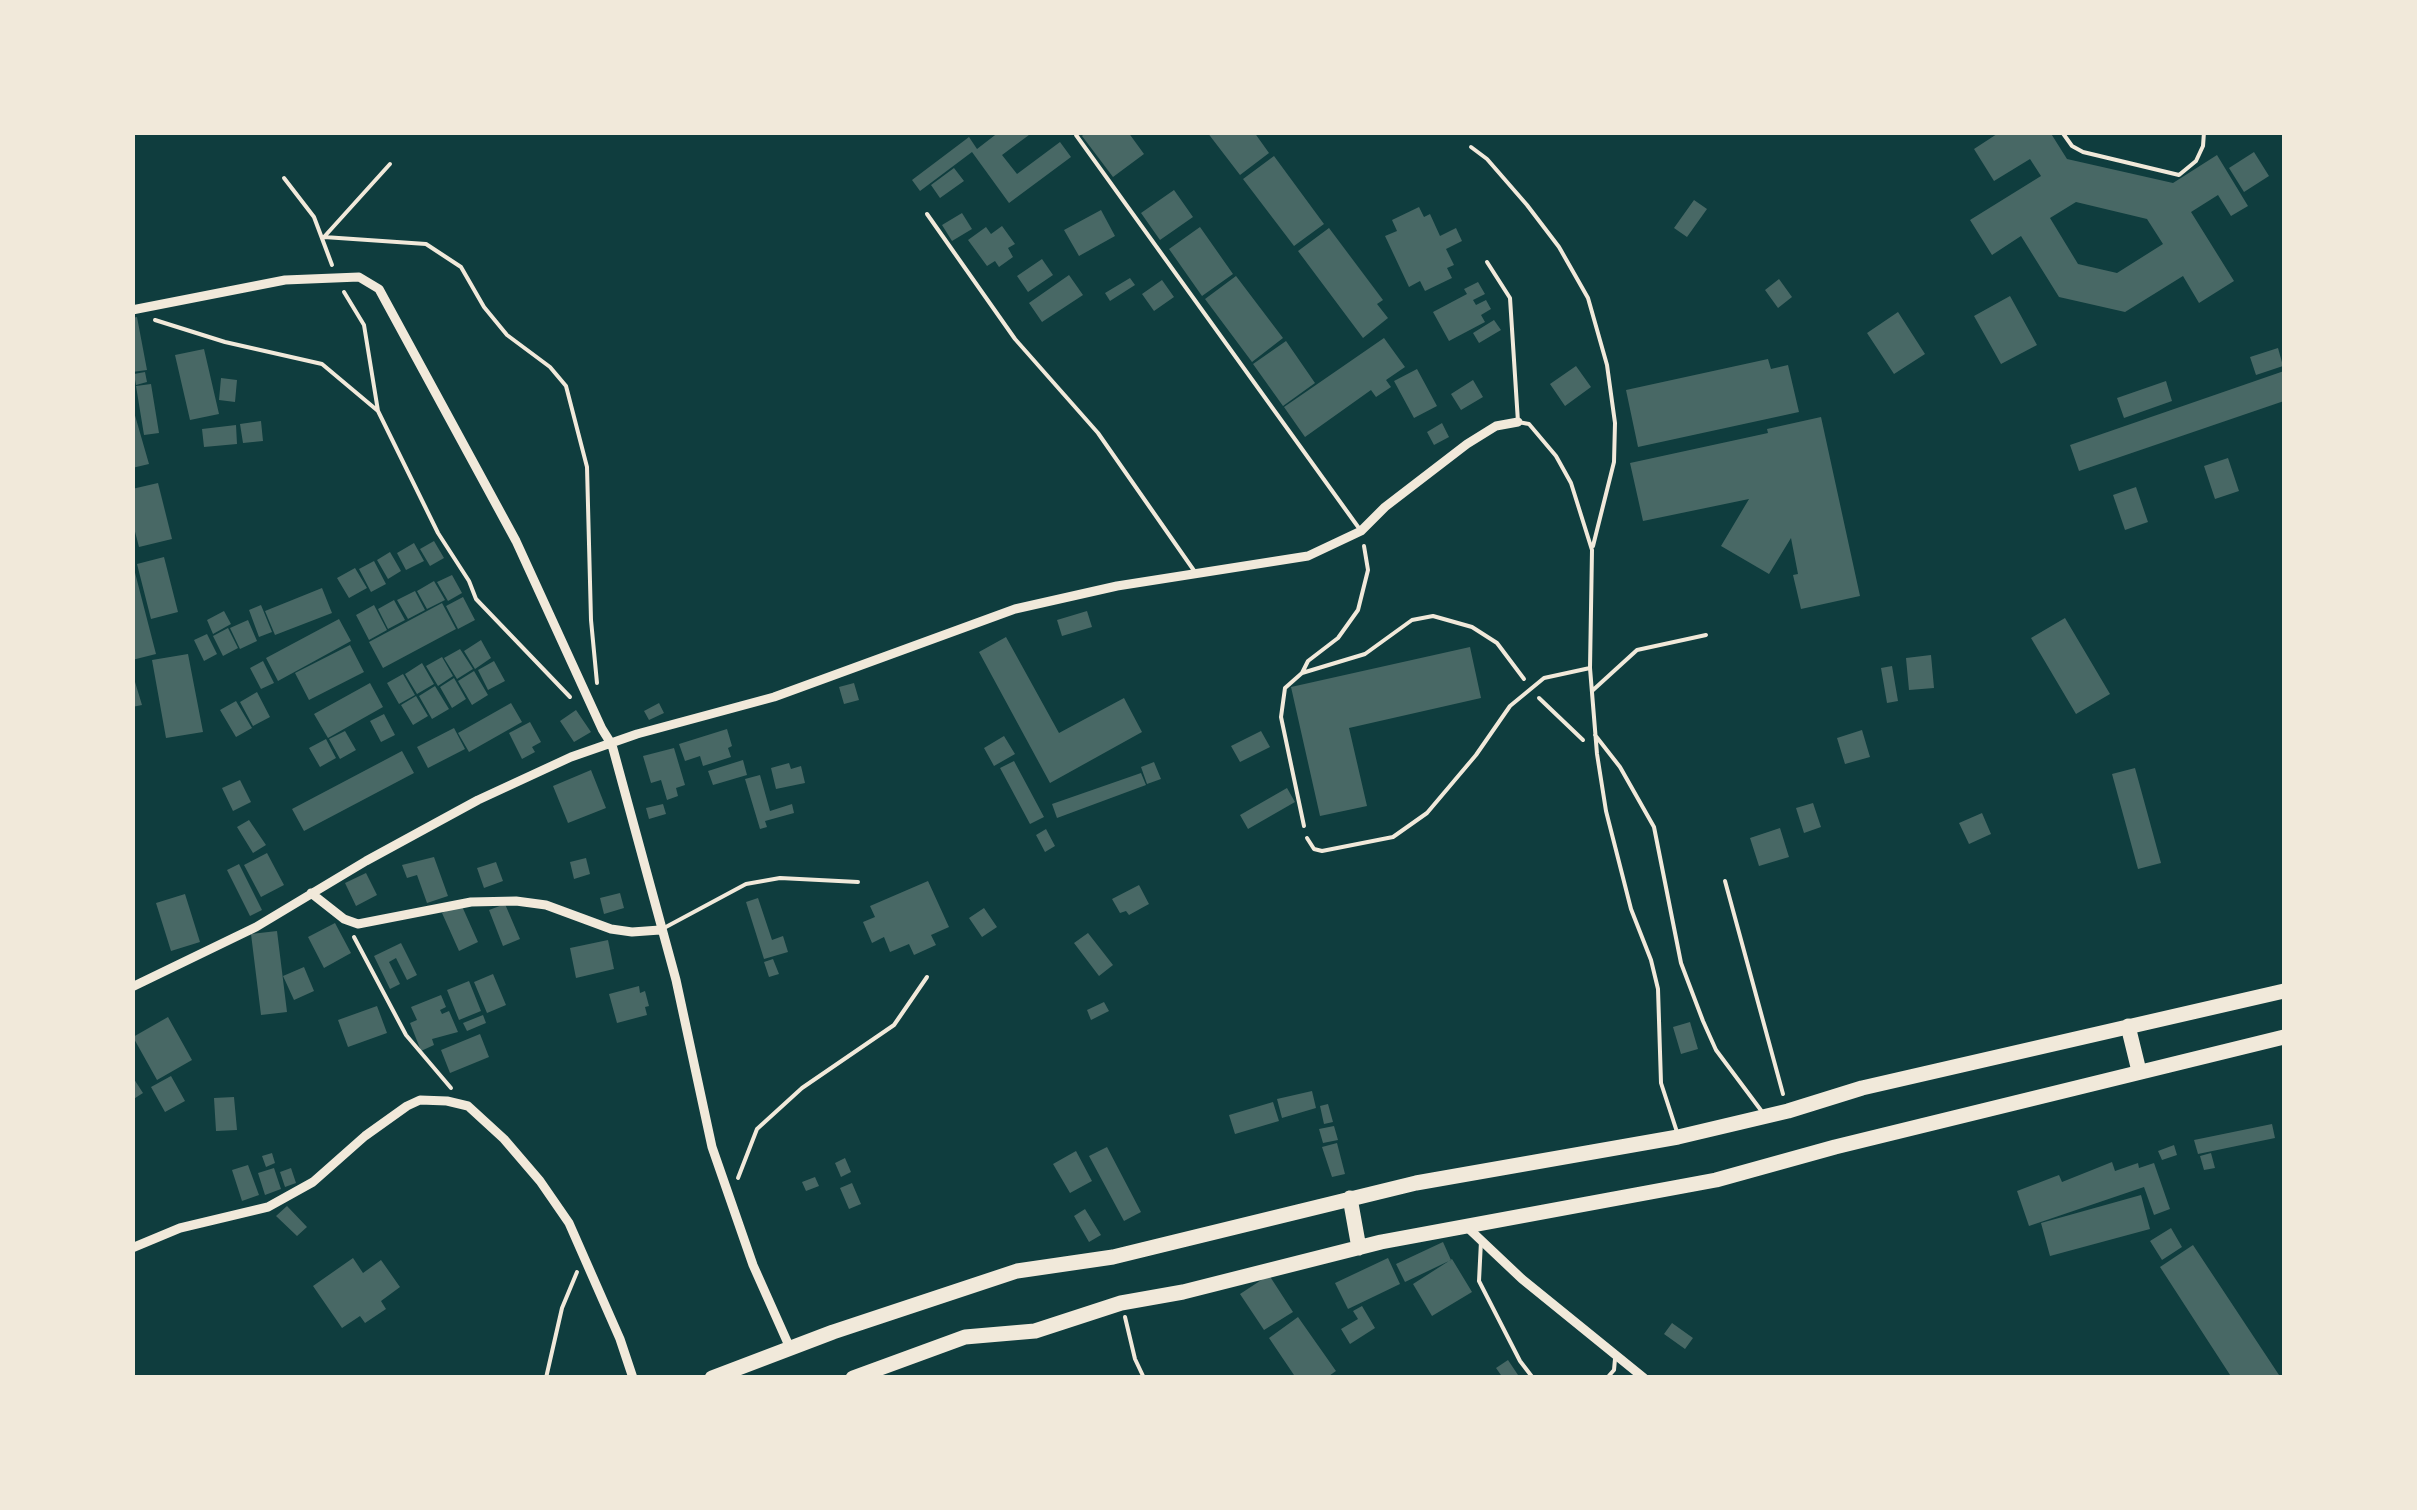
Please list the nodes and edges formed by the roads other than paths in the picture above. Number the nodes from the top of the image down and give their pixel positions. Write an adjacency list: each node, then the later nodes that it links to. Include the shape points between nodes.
1 (2062, 132): 2 (lane, via 2082,152 2179,174 2196,162)
2 (2204, 132)
3 (1076, 135): 9 (lane)
4 (1471, 147): 10 (lane, via 1559,247 1588,298 1608,364 1614,462)
5 (927, 214): 11 (lane, via 1016,338 1098,433)
6 (1487, 262): 8 (lane, via 1510,298)
7 (136, 313): 16 (street, via 286,280 359,277 379,288 516,541)
8 (1518, 422): 9 (street, via 1496,426 1467,444); 10 (lane, via 1529,424 1564,470)
9 (1361, 531): 11 (street, via 1308,556)
10 (1592, 550): 13 (lane)
11 (1195, 572): 16 (street, via 1015,609 774,698)
12 (1706, 635): 14 (lane, via 1637,650)
13 (1590, 668): 14 (lane); 17 (lane, via 1544,678 1510,706 1427,812 1393,837 1322,851)
14 (1592, 691): 15 (lane)
15 (1595, 736): 26 (lane, via 1654,827 1681,963 1709,1036); 27 (lane, via 1606,811 1658,988 1661,1083)
16 (612, 745): 19 (street, via 478,800); 20 (street)
17 (1307, 838)
18 (858, 882): 20 (lane, via 780,878 746,884)
19 (311, 893): 20 (street, via 358,924 472,902 516,901 610,929); 21 (street)
20 (660, 930): 33 (street, via 728,1201)
21 (132, 987)
22 (2284, 991): 23 (highway)
23 (2128, 1026): 25 (highway); 26 (highway)
24 (2284, 1037): 25 (highway)
25 (2139, 1071): 29 (highway, via 1716,1180)
26 (1766, 1116): 27 (highway)
27 (1678, 1136): 28 (highway)
28 (1350, 1198): 32 (highway); 33 (highway, via 1112,1257 1017,1270)
29 (1467, 1227): 30 (street); 32 (highway)
30 (1481, 1240): 34 (street); 38 (lane, via 1479,1281)
31 (132, 1248): 35 (street, via 278,1202 420,1100 468,1106 540,1181 568,1223)
32 (1358, 1248): 37 (highway, via 1121,1303 1034,1331 966,1337)
33 (790, 1348): 36 (highway)
34 (1615, 1354): 39 (lane); 40 (street)
35 (633, 1378)
36 (712, 1378)
37 (853, 1378)
38 (1533, 1378)
39 (1607, 1378)
40 (1644, 1378)

